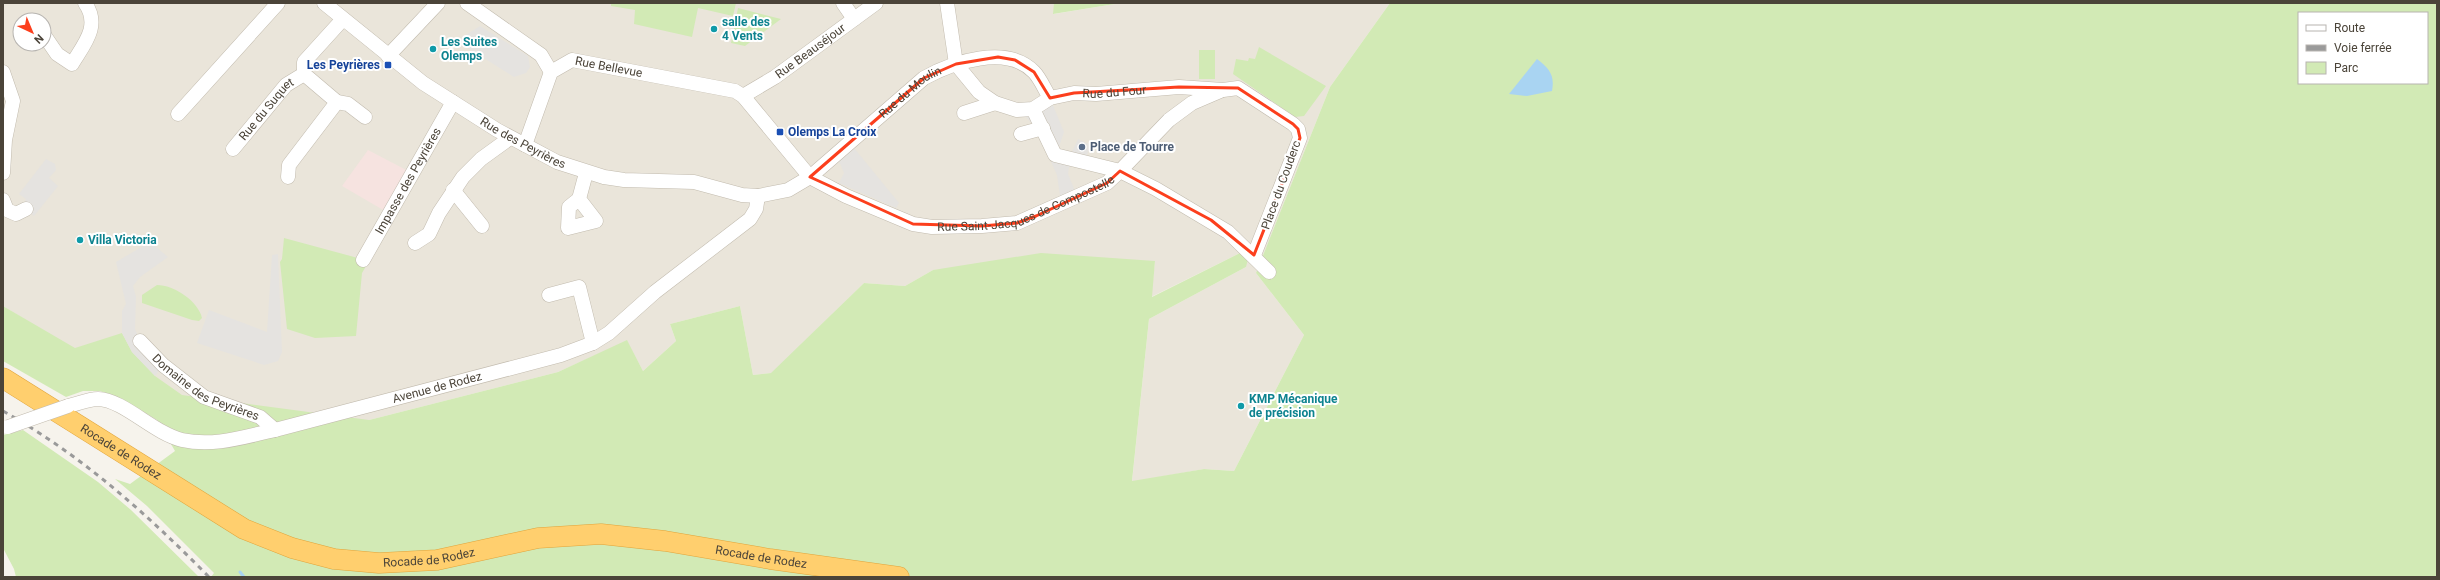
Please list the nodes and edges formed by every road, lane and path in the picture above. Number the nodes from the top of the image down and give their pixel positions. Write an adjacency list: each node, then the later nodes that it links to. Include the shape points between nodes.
1 (85, 3): 11 (street, via 90,11 91,34 72,64 57,54)
2 (278, 3): 26 (street)
3 (324, 3): 9 (street, Rue des Peyrières)
4 (438, 3): 12 (street)
5 (467, 3): 15 (street, via 541,55)
6 (843, 3): 10 (street)
7 (876, 3): 10 (street, Rue Beauséjour)
8 (947, 3): 13 (street)
9 (343, 18): 12 (street, Rue des Peyrières); 16 (street, Rue du Suquet, via 304,62)
10 (854, 19): 19 (street, Rue Beauséjour, via 775,77)
11 (52, 47)
12 (388, 56): 22 (street, Rue des Peyrières)
13 (956, 64): 20 (street, Rue du Moulin, via 998,57 1015,60 1034,72); 23 (street, via 979,92); 38 (street, Rue du Moulin, via 924,78)
14 (3, 72): 31 (street, via 13,101)
15 (551, 72): 19 (street, Rue Bellevue, via 572,60 728,88); 32 (street)
16 (304, 74): 21 (street, Rue du Suquet); 33 (street, Rue du Suquet, via 286,85)
17 (1179, 87): 18 (street, Place du Couderc); 20 (street, Rue du Four, via 1074,93)
18 (1222, 90): 34 (street, Place du Couderc, via 1192,103 1169,120); 46 (street, Place du Couderc, via 1238,88 1298,129 1300,138)
19 (744, 96): 38 (street)
20 (1050, 98): 24 (street)
21 (337, 102): 27 (street, Rue du Suquet, via 348,104); 37 (street, via 289,166)
22 (453, 102): 30 (street, Rue des Peyrières); 47 (street, Impasse des Peyrières)
23 (995, 103): 24 (street, via 1017,110); 25 (street)
24 (1033, 109): 28 (street)
25 (964, 113)
26 (178, 114)
27 (365, 117)
28 (1043, 128): 29 (street); 34 (street, via 1055,156)
29 (1021, 134)
30 (510, 138): 32 (street, Rue des Peyrières); 39 (street, via 482,159)
31 (4, 140): 36 (street)
32 (525, 145): 35 (street, Rue des Peyrières, via 557,162)
33 (234, 149)
34 (1120, 171): 38 (street, Rue Saint-Jacques de Compostelle, via 1107,183 1017,223 932,227 913,224 846,196); 46 (street, Rue Saint-Jacques de Compostelle, via 1211,220)
35 (586, 172): 40 (street, Rue des Peyrières, via 624,180 694,182 742,195); 41 (street)
36 (3, 173)
37 (288, 177)
38 (810, 177): 40 (street, Rue des Peyrières, via 788,190)
39 (453, 190): 44 (street); 45 (street, via 429,234)
40 (758, 196): 51 (street, Avenue de Rodez, via 756,209 750,219)
41 (579, 199)
42 (3, 200): 43 (street, via 7,210 16,214)
43 (26, 209)
44 (482, 226)
45 (415, 243)
46 (1254, 255): 48 (street, Rue Saint-Jacques de Compostelle)
47 (363, 260)
48 (1269, 272)
49 (549, 295): 51 (street, via 579,287)
50 (140, 341): 55 (street, Domaine des Peyrières, via 163,365 204,397 260,417)
51 (593, 343): 55 (street, Avenue de Rodez, via 516,368)
52 (3, 378): 57 (highway, Rocade de Rodez, via 244,529 292,548 334,558 379,563 437,560 538,538 601,534 665,541)
53 (3, 390): 56 (highway, Rocade de Rodez, via 232,534 265,549 307,563 335,569 383,573 445,570 539,548 599,544 685,553)
54 (5, 427): 55 (street, Avenue de Rodez, bridge, via 68,406 92,400 106,400 162,433 205,444)
55 (274, 430)
56 (825, 577)
57 (899, 577)

